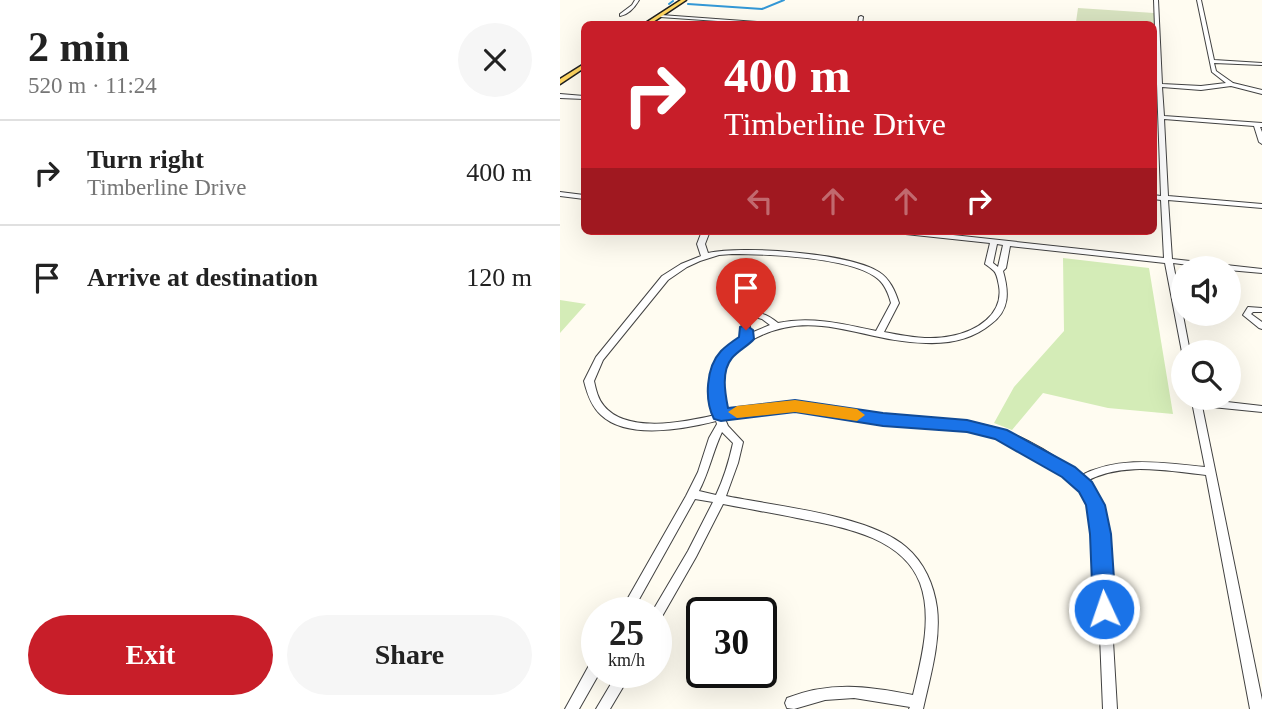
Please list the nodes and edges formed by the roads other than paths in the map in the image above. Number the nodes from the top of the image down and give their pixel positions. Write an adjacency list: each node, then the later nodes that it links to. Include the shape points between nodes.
1 (637, 0): 5 (street)
2 (684, 0): 6 (main road)
3 (1156, 0): 11 (street)
4 (1199, 0): 13 (street)
5 (621, 15)
6 (661, 16): 8 (main road); 9 (street)
7 (861, 18): 10 (street)
8 (652, 21)
9 (712, 21)
10 (860, 21)
11 (1156, 21)
12 (1157, 54): 18 (street)
13 (1211, 61): 14 (street); 17 (street, via 1216,75)
14 (1262, 64)
15 (581, 68): 16 (main road)
16 (560, 82)
17 (1231, 84): 18 (street, via 1201,88); 19 (street)
18 (1160, 85): 22 (street)
19 (1262, 92)
20 (560, 96): 21 (street)
21 (581, 98)
22 (1160, 117): 23 (street); 26 (street)
23 (1259, 125): 24 (street)
24 (1262, 142)
25 (1157, 153): 26 (street)
26 (1162, 153): 30 (street)
27 (560, 194): 28 (street)
28 (581, 197)
29 (1157, 198): 30 (street)
30 (1164, 198): 31 (street); 37 (street)
31 (1262, 206)
32 (704, 235): 36 (street, via 701,244)
33 (932, 235): 34 (street)
34 (994, 242): 35 (street); 38 (street, via 989,264)
35 (1007, 243): 37 (street); 38 (street)
36 (705, 256): 43 (street, via 749,251 871,270 888,284 895,303); 49 (street, via 666,278 599,359 590,381 597,406 634,425)
37 (1168, 261): 39 (street); 45 (street)
38 (999, 271): 43 (street, via 1005,303 984,327 943,340)
39 (1262, 271)
40 (1262, 310): 41 (street, via 1251,309 1247,315)
41 (1262, 326)
42 (777, 327): 43 (street, via 807,322); 44 (street); 44 (street, via 761,314 751,314 745,320)
43 (879, 334)
44 (747, 339): 49 (street, via 727,354 718,368)
45 (1184, 340)
46 (1241, 406): 47 (street)
47 (1262, 409)
48 (1198, 410): 50 (street)
49 (721, 420): 51 (street, via 795,406 983,429 1051,460); 52 (street); 53 (street, via 738,442)
50 (1211, 472): 51 (street, via 1127,466); 63 (street)
51 (1079, 481): 62 (street, via 1096,505 1101,534)
52 (692, 494): 53 (street); 54 (street)
53 (719, 500): 55 (street); 59 (street, via 861,527 899,548 916,566 931,606)
54 (634, 597)
55 (666, 597)
56 (584, 688): 60 (street)
57 (615, 688): 61 (street)
58 (792, 703): 59 (street, via 814,695 857,690)
59 (916, 705)
60 (572, 709)
61 (603, 709)
62 (1110, 709)
63 (1257, 709)

